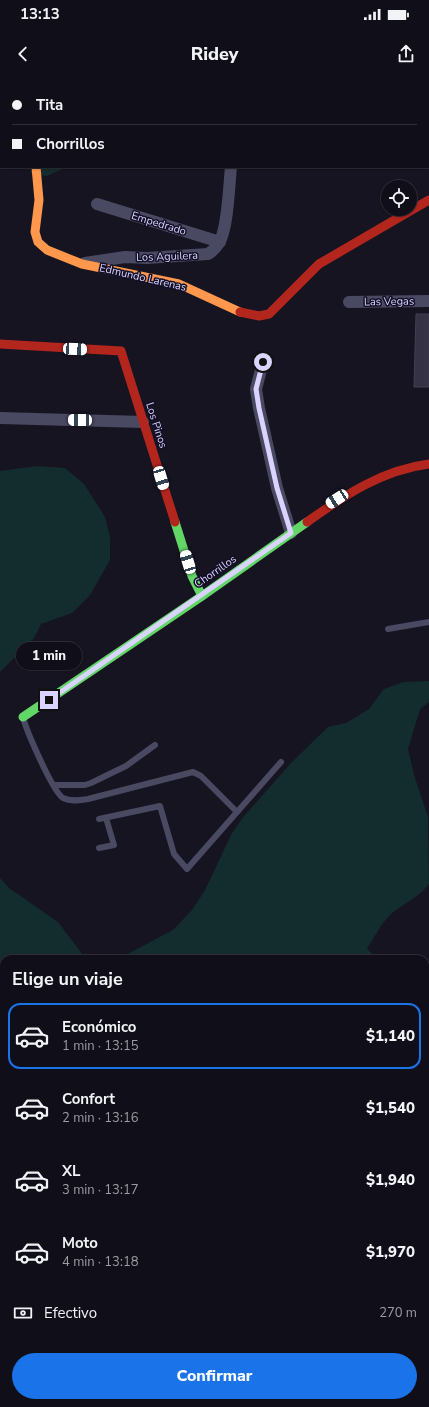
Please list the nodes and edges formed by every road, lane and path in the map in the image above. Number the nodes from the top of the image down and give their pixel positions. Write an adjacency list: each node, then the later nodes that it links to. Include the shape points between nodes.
1 (36, 168): 6 (street, Edmundo Larenas, via 39,201 34,231 38,242 46,250)
2 (231, 168): 5 (street)
3 (429, 200): 6 (street, Edmundo Larenas, via 319,264 269,314 262,317 237,312 202,292 180,284)
4 (97, 204): 5 (street, Empedrado)
5 (220, 242): 6 (street, Los Aguilera, via 208,254 125,257)
6 (81, 264)
7 (429, 301): 8 (street, Las Vegas)
8 (349, 302)
9 (0, 344): 12 (street, Los Pinos, via 121,351)
10 (263, 362): 14 (street, via 256,389 259,408 277,488)
11 (0, 418): 12 (street)
12 (143, 422): 15 (street, Los Pinos, via 192,576)
13 (429, 464): 14 (street, Chorrillos, via 395,471 362,484)
14 (291, 533): 15 (street, Chorrillos)
15 (202, 596): 18 (street, Chorrillos)
16 (429, 622): 17 (lane)
17 (388, 629)
18 (23, 717): 21 (lane, via 28,734)
19 (155, 746): 21 (lane, via 126,766 91,783)
20 (281, 762): 22 (lane)
21 (54, 785): 22 (lane, via 64,798 88,799 194,772)
22 (237, 812): 23 (lane, via 187,869 174,854 160,806)
23 (106, 818): 24 (lane); 25 (lane, via 114,845)
24 (99, 819)
25 (98, 848)

